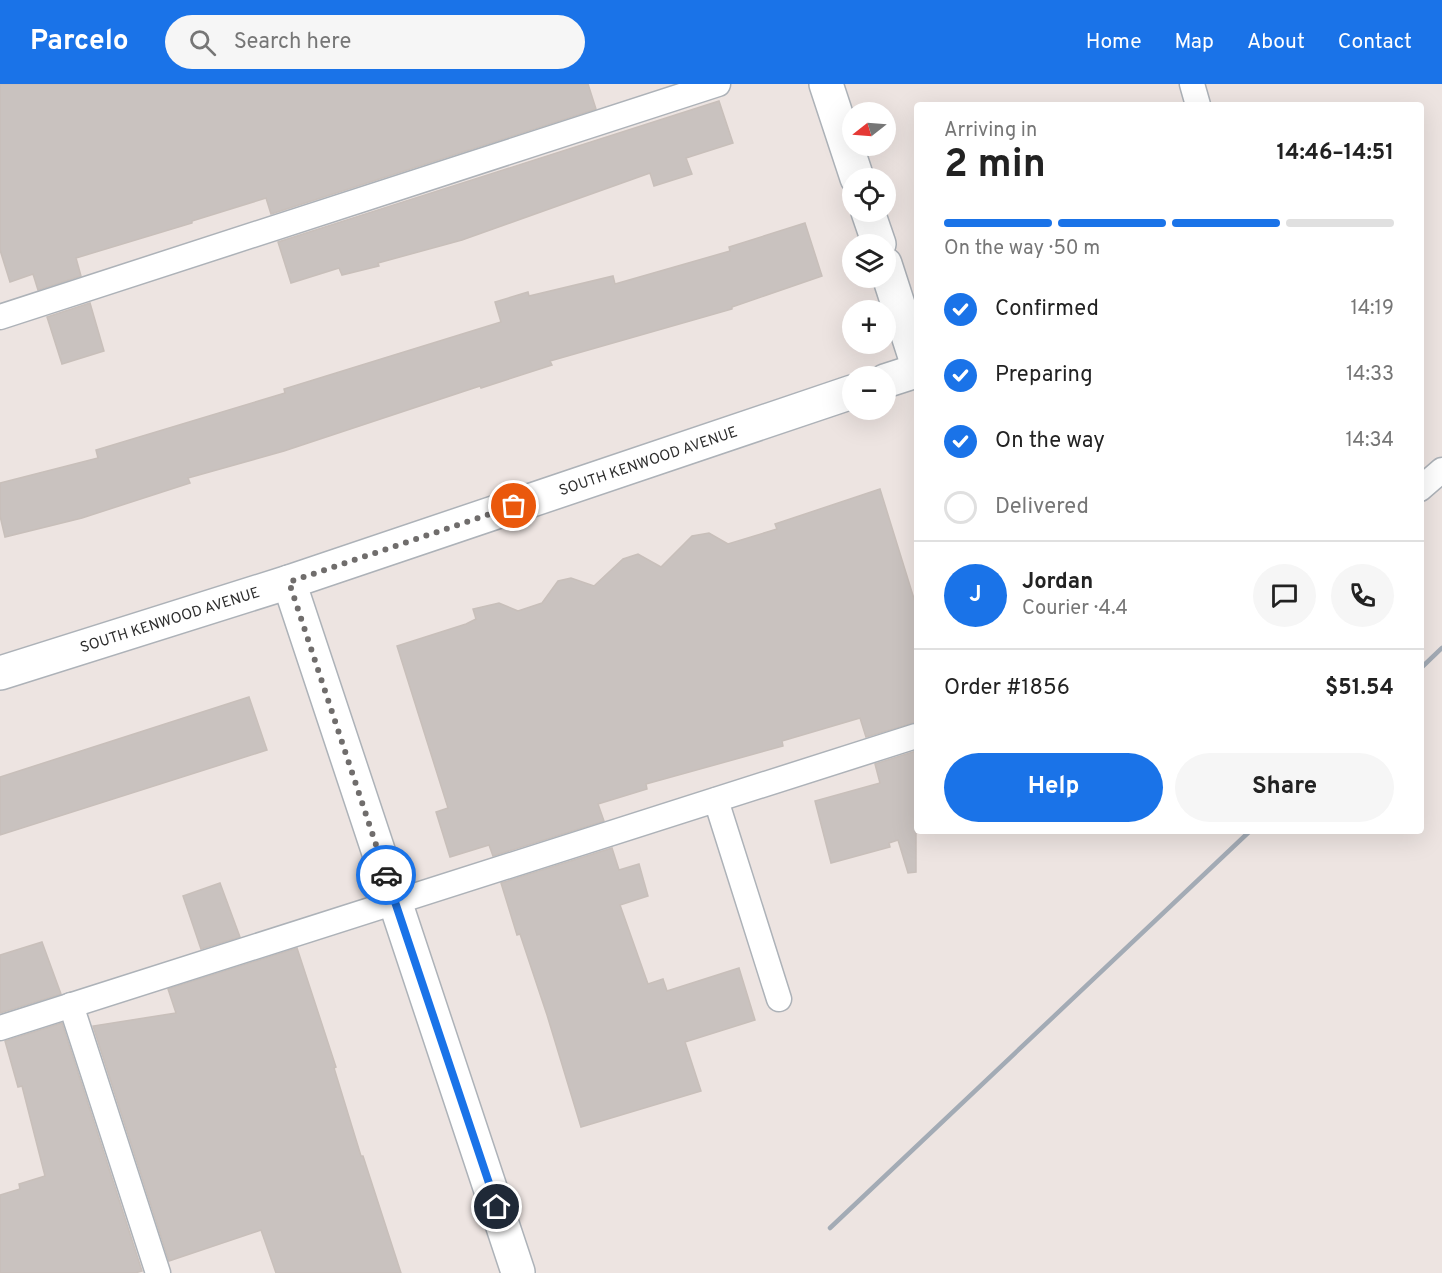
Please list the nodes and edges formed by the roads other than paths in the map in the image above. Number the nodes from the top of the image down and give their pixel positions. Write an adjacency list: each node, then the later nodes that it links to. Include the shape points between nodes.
1 (718, 84): 7 (lane)
2 (826, 84): 5 (street)
3 (1192, 84): 4 (lane)
4 (1197, 102)
5 (854, 168)
6 (893, 288): 8 (street)
7 (0, 317)
8 (914, 354)
9 (914, 372): 10 (street)
10 (896, 377)
11 (842, 395): 14 (street, SOUTH KENWOOD AVENUE)
12 (1442, 470): 13 (lane)
13 (1424, 486)
14 (289, 582): 15 (street, SOUTH KENWOOD AVENUE); 18 (street)
15 (0, 673)
16 (914, 737): 17 (lane)
17 (716, 800): 18 (lane); 19 (lane)
18 (395, 902): 20 (lane); 23 (street)
19 (779, 999)
20 (71, 1005): 21 (lane); 22 (lane)
21 (0, 1028)
22 (158, 1273)
23 (518, 1273)

